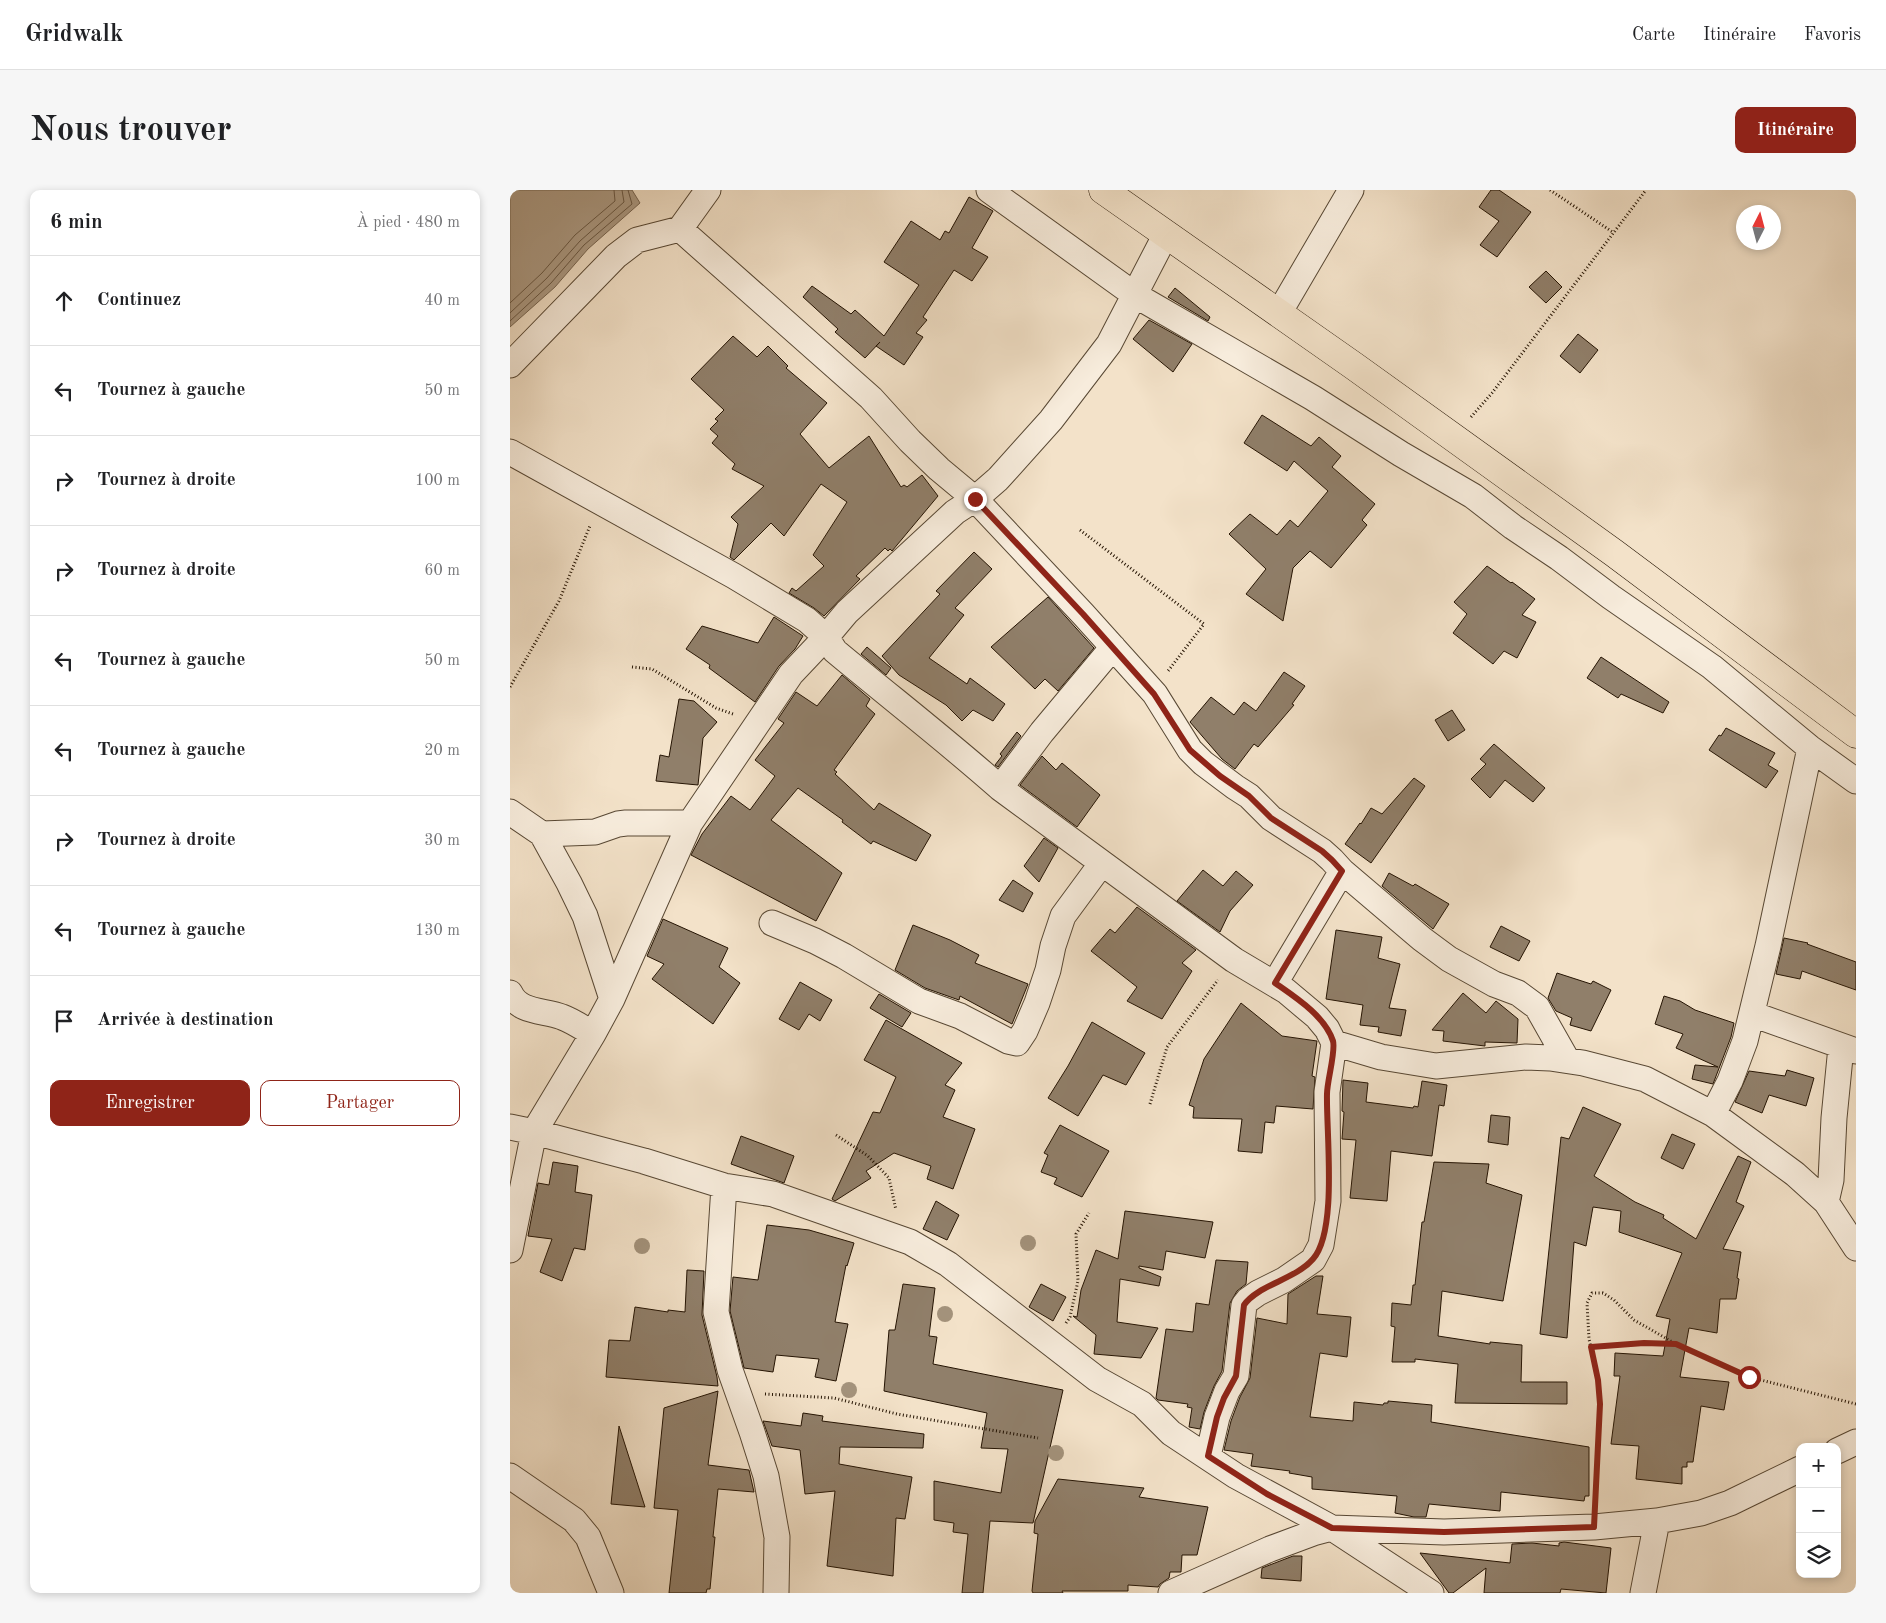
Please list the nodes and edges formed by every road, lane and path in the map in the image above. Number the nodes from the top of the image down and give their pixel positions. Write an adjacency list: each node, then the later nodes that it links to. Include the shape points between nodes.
1 (708, 190): 7 (street)
2 (989, 190): 10 (street)
3 (1103, 190): 9 (main road)
4 (1351, 190): 11 (street)
5 (1550, 190): 8 (path)
6 (1646, 190): 8 (path)
7 (680, 229): 12 (street, via 637,240 616,256); 15 (street, via 871,398 910,441)
8 (1614, 233): 13 (path, via 1492,393)
9 (1166, 234): 10 (street); 11 (main road)
10 (1135, 295): 15 (street, via 1109,344 1052,420 998,479); 25 (street, via 1473,496 1712,667)
11 (1279, 313): 13 (main road)
12 (510, 364)
13 (1453, 437): 24 (main road)
14 (510, 452): 16 (street)
15 (975, 499): 18 (street, via 954,512 847,612); 19 (street)
16 (599, 502): 18 (street, via 734,576 807,620); 21 (path, via 559,601)
17 (1080, 530): 22 (path, via 1204,624)
18 (826, 637): 23 (street, via 791,674); 27 (street, via 835,651)
19 (1113, 647): 22 (street); 27 (street)
20 (632, 667): 23 (path, via 652,669 716,708)
21 (510, 687)
22 (1154, 694): 32 (street, via 1190,750 1249,796 1271,818 1322,851)
23 (758, 722): 29 (street)
24 (1856, 734)
25 (1810, 748): 26 (street); 38 (street)
26 (1856, 781)
27 (1000, 788): 31 (street)
28 (510, 812): 30 (street)
29 (690, 823): 30 (street, via 626,823 596,832); 37 (street)
30 (542, 834): 37 (street, via 585,916)
31 (1102, 863): 33 (street, via 1063,916 1037,1003 1017,1043 919,1001 844,956); 34 (street)
32 (1342, 871): 35 (street); 42 (street, via 1449,959 1494,984 1518,993 1537,1007)
33 (772, 923)
34 (1234, 960): 35 (street); 43 (path, via 1167,1046)
35 (1275, 983): 40 (street, via 1318,1017)
36 (510, 993): 39 (street, via 523,1007 560,1016)
37 (612, 999): 39 (street)
38 (1752, 1014): 41 (street); 44 (street, via 1737,1064)
39 (593, 1034): 46 (street)
40 (1334, 1043): 42 (street, via 1381,1057 1436,1066 1526,1057); 62 (street, via 1327,1092 1328,1201 1321,1245 1313,1260 1244,1305 1236,1376 1217,1417)
41 (1849, 1049): 49 (street, via 1834,1118)
42 (1567, 1060): 44 (street, via 1645,1080)
43 (1150, 1104)
44 (1713, 1114): 49 (street, via 1795,1174)
45 (510, 1128): 46 (street)
46 (534, 1132): 48 (street); 53 (street)
47 (836, 1135): 51 (path, via 868,1156 889,1178 898,1217)
48 (724, 1186): 51 (street, via 774,1194); 57 (street, via 716,1312)
49 (1826, 1202): 52 (street)
50 (1089, 1213): 54 (path, via 1076,1234 1078,1281 1070,1317)
51 (910, 1242): 54 (street, via 948,1264)
52 (1856, 1248)
53 (510, 1250)
54 (1051, 1343): 62 (street, via 1097,1380 1142,1404 1171,1433)
55 (1676, 1344): 56 (path); 56 (path, via 1634,1320 1604,1293 1592,1293 1587,1303); 58 (path, via 1749,1377)
56 (1591, 1347): 66 (path, via 1600,1404)
57 (739, 1396): 59 (path, via 766,1394 834,1398 898,1414); 69 (street, via 766,1476 777,1536)
58 (1856, 1404)
59 (1038, 1438)
60 (1856, 1442): 61 (street)
61 (1841, 1449)
62 (1208, 1456): 67 (street, via 1244,1480)
63 (1796, 1471): 65 (street, via 1708,1511)
64 (510, 1476): 68 (street, via 574,1520 588,1537)
65 (1657, 1521): 66 (street); 72 (street)
66 (1594, 1527): 67 (street, via 1444,1532)
67 (1332, 1528): 70 (street, via 1270,1549); 71 (street)
68 (611, 1593)
69 (776, 1593)
70 (1171, 1593)
71 (1431, 1593)
72 (1643, 1593)

